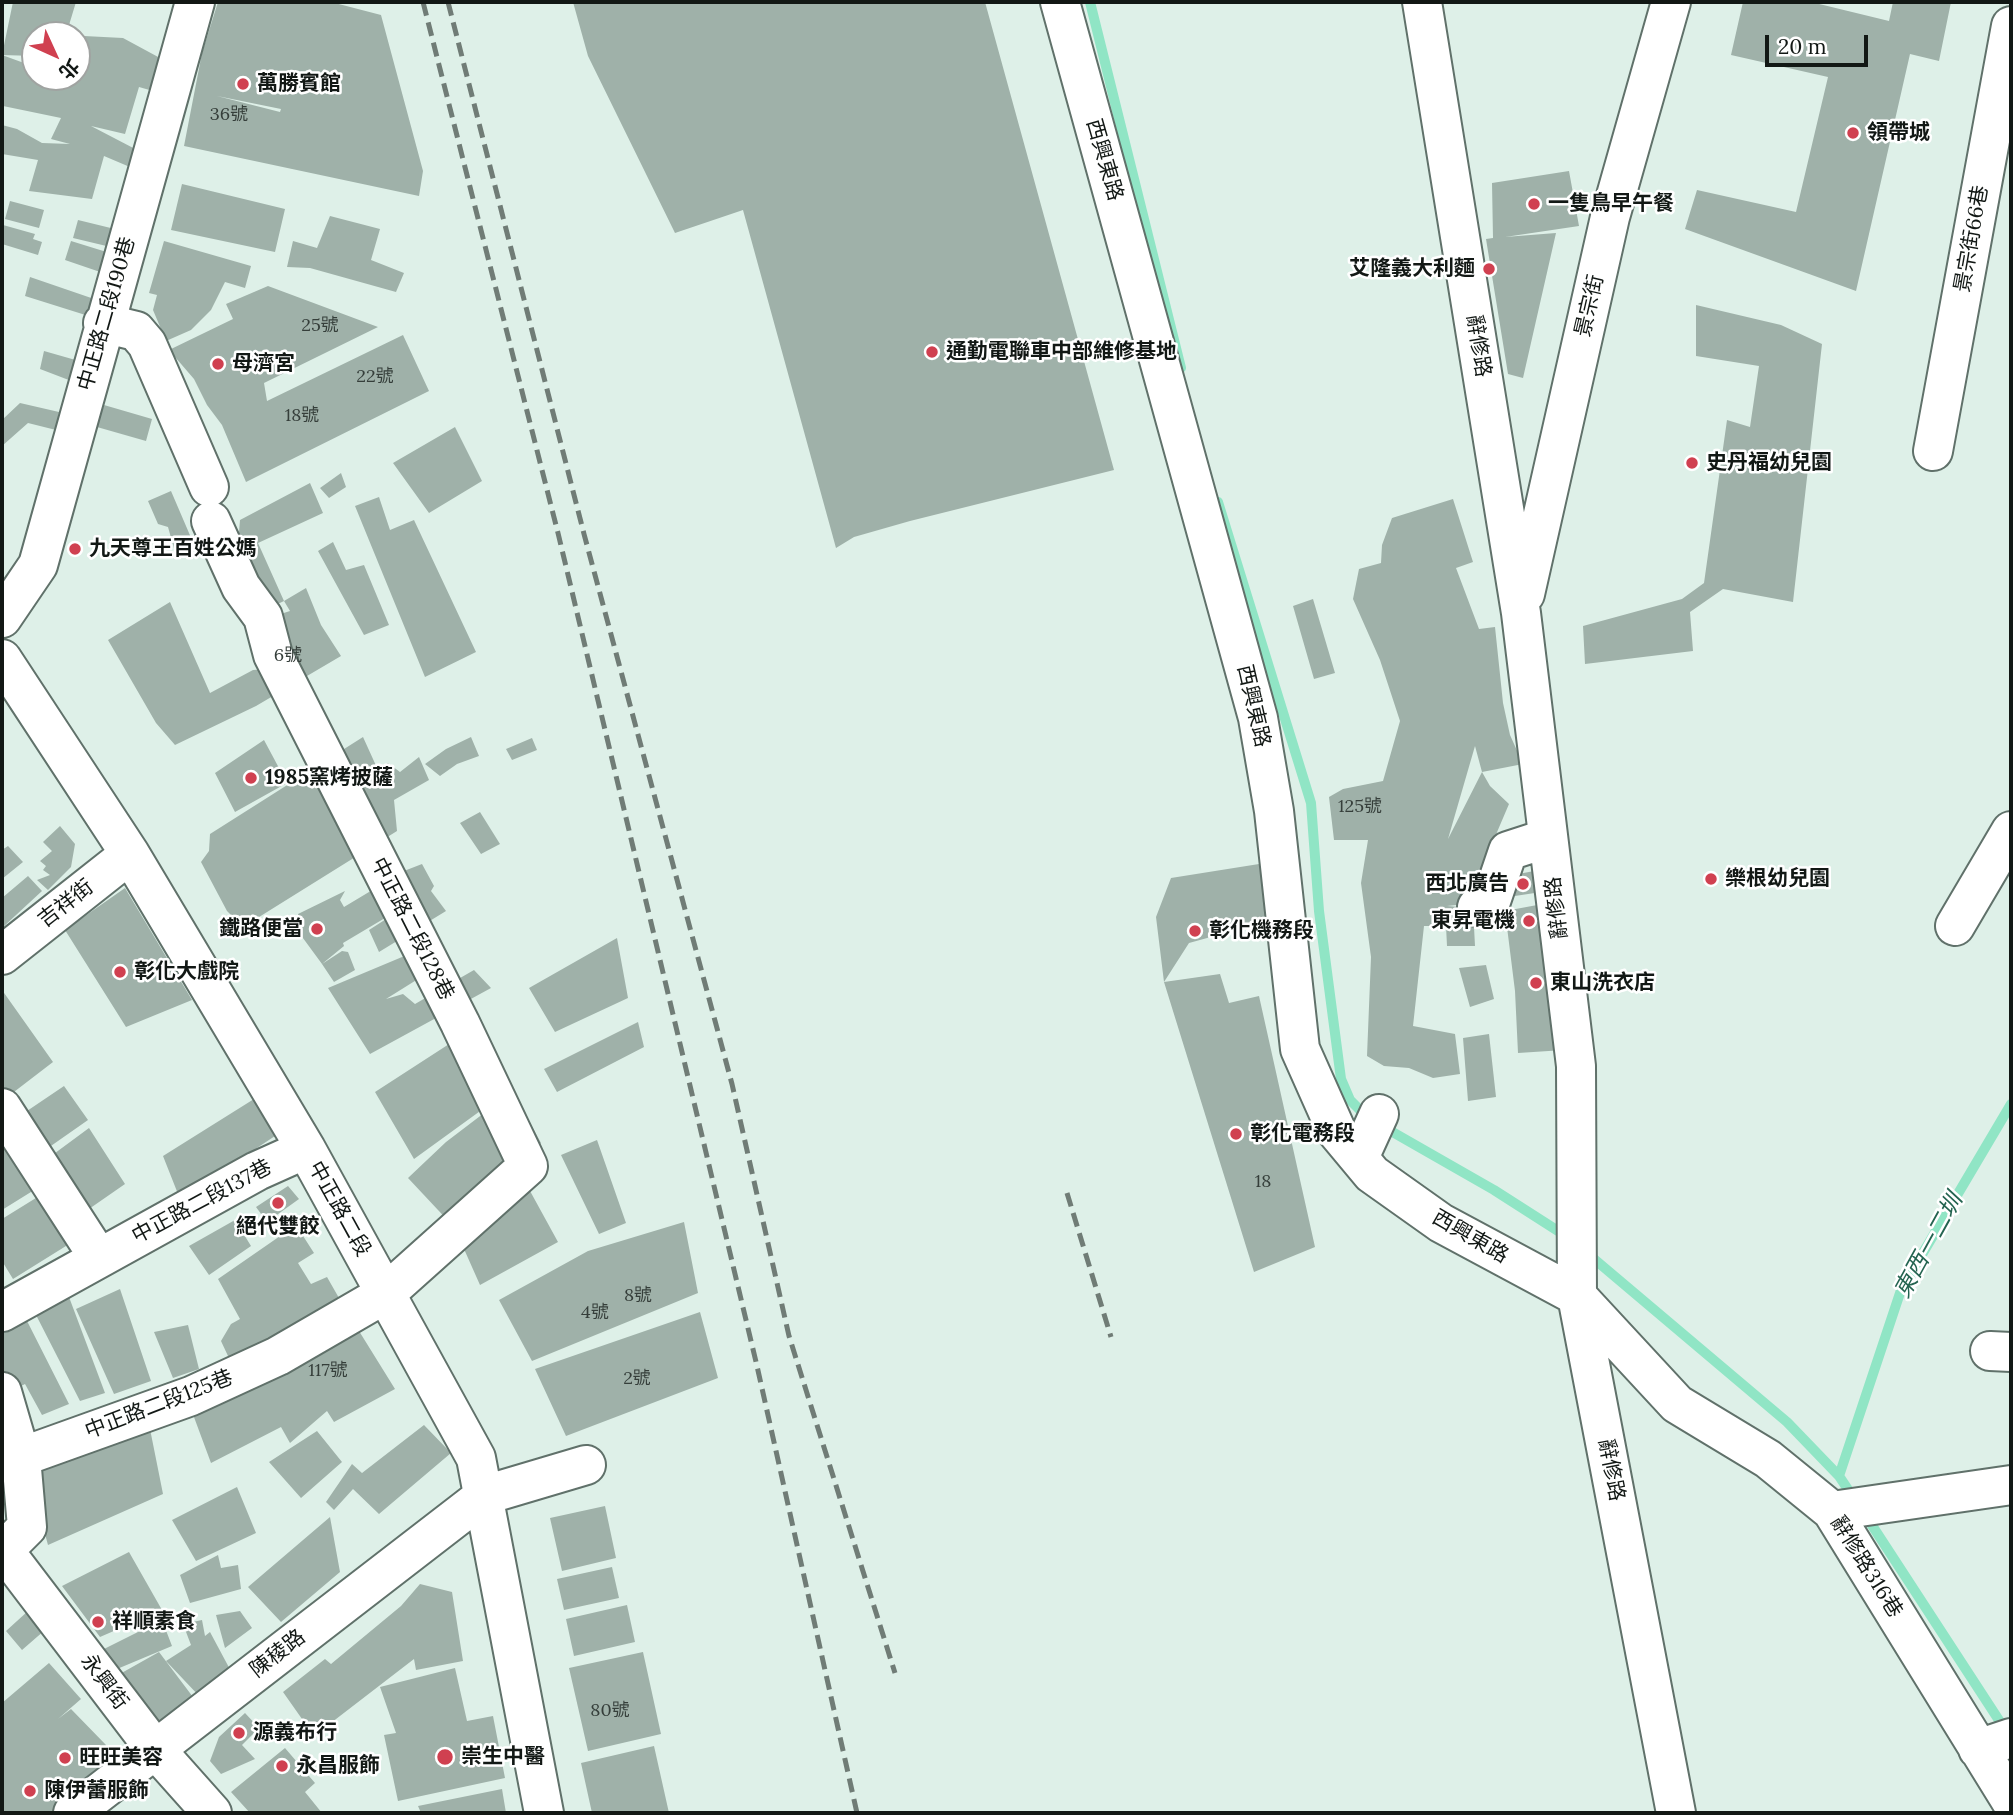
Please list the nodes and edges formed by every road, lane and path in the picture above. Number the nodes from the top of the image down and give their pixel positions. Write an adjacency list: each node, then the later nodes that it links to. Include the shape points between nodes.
1 (195, 2): 7 (street, 中正路二段190巷)
2 (1060, 2): 21 (street, 西興東路, via 1258,718 1274,811 1300,1049 1337,1132)
3 (1422, 2): 9 (street, 辭修路)
4 (1671, 2): 9 (street, 景宗街, via 1610,217)
5 (2011, 26): 6 (street, 景宗街66巷)
6 (2001, 139): 8 (street, 景宗街66巷)
7 (103, 323): 10 (street, 中正路二段190巷, via 38,565); 24 (street, 中正路二段128巷, via 136,331 147,344 241,587 263,617 273,655 528,1166)
8 (1933, 451)
9 (1521, 612): 13 (street, 辭修路)
10 (2, 618)
11 (2, 659): 14 (street, 中正路二段)
12 (2011, 831): 16 (street)
13 (1548, 838): 15 (street, via 1508,851 1490,904); 23 (street, 辭修路, via 1576,1066)
14 (130, 854): 17 (street, 吉祥街); 20 (street, 中正路二段)
15 (1477, 908)
16 (1955, 926)
17 (2, 955)
18 (2, 1108): 22 (street)
19 (1379, 1114): 21 (street)
20 (306, 1149): 22 (street, 中正路二段137巷); 24 (street, 中正路二段)
21 (1359, 1158): 23 (street, 西興東路, via 1372,1174 1441,1223)
22 (99, 1258): 25 (street, 中正路二段137巷)
23 (1578, 1263): 31 (street, 辭修路316巷, via 1678,1404 1768,1459); 39 (street, 辭修路)
24 (385, 1294): 27 (street, 中正路二段125巷, via 278,1356 191,1396); 30 (street, 中正路二段, via 476,1458)
25 (2, 1312)
26 (2, 1392): 27 (street)
27 (21, 1457): 32 (street, via 27,1527)
28 (586, 1465): 30 (street)
29 (2011, 1485): 31 (street)
30 (485, 1495): 34 (street, 陳稜路); 38 (street, 中正路二段)
31 (1832, 1511): 33 (street, 辭修路316巷)
32 (3, 1549): 34 (street, 永興街)
33 (1995, 1744): 35 (street, 辭修路316巷)
34 (155, 1749): 36 (street, 陳稜路); 37 (street, 永興街)
35 (2011, 1801)
36 (73, 1813)
37 (212, 1813)
38 (544, 1813)
39 (1675, 1813)

